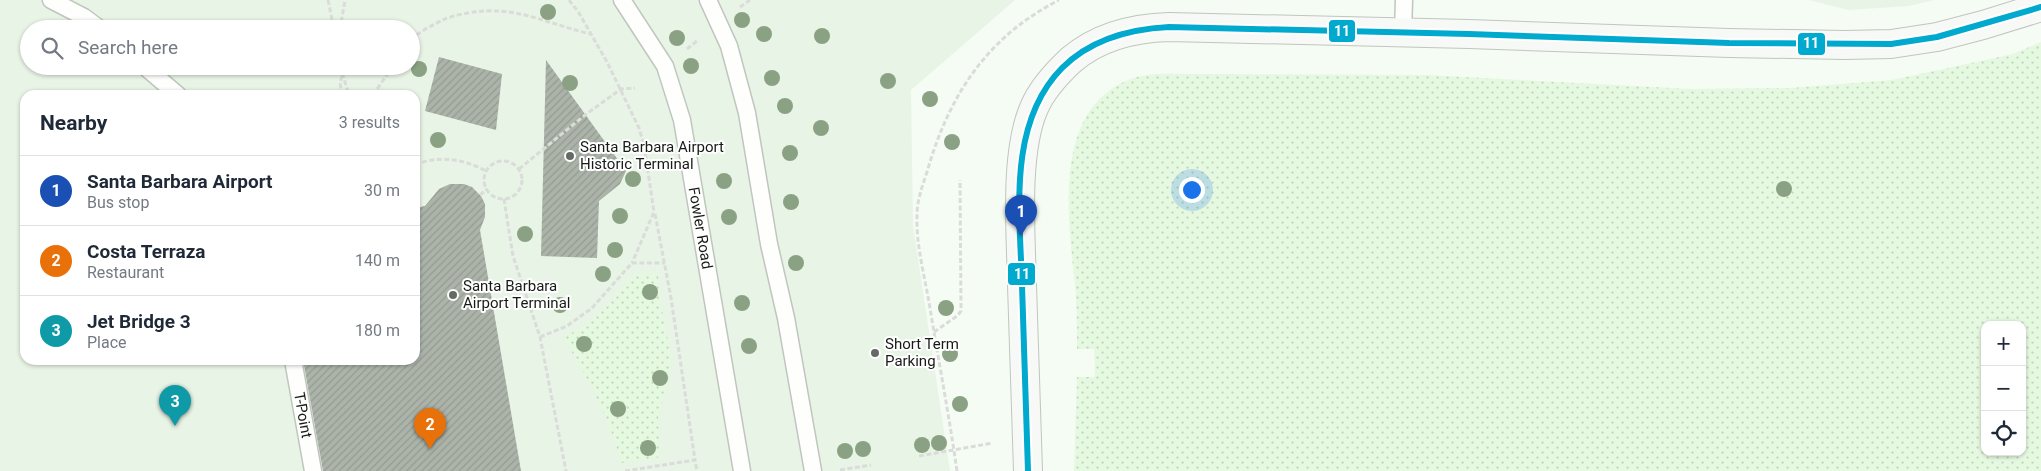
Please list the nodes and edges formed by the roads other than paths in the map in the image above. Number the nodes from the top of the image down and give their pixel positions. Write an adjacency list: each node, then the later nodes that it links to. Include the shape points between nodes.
1 (51, 0): 6 (lane)
2 (622, 0): 12 (lane, Fowler Road, via 665,66 682,120)
3 (708, 0): 13 (lane, via 729,46 747,113)
4 (1404, 0): 7 (lane)
5 (2041, 7): 7 (street, via 1983,26 1891,44 1729,43)
6 (88, 20)
7 (1403, 32): 14 (street, via 1132,30 1101,40 1077,55 1048,84 1034,108 1022,160)
8 (155, 75): 9 (lane)
9 (172, 90)
10 (294, 365): 11 (lane, T-Point)
11 (313, 471)
12 (742, 471)
13 (813, 471)
14 (1028, 471)

